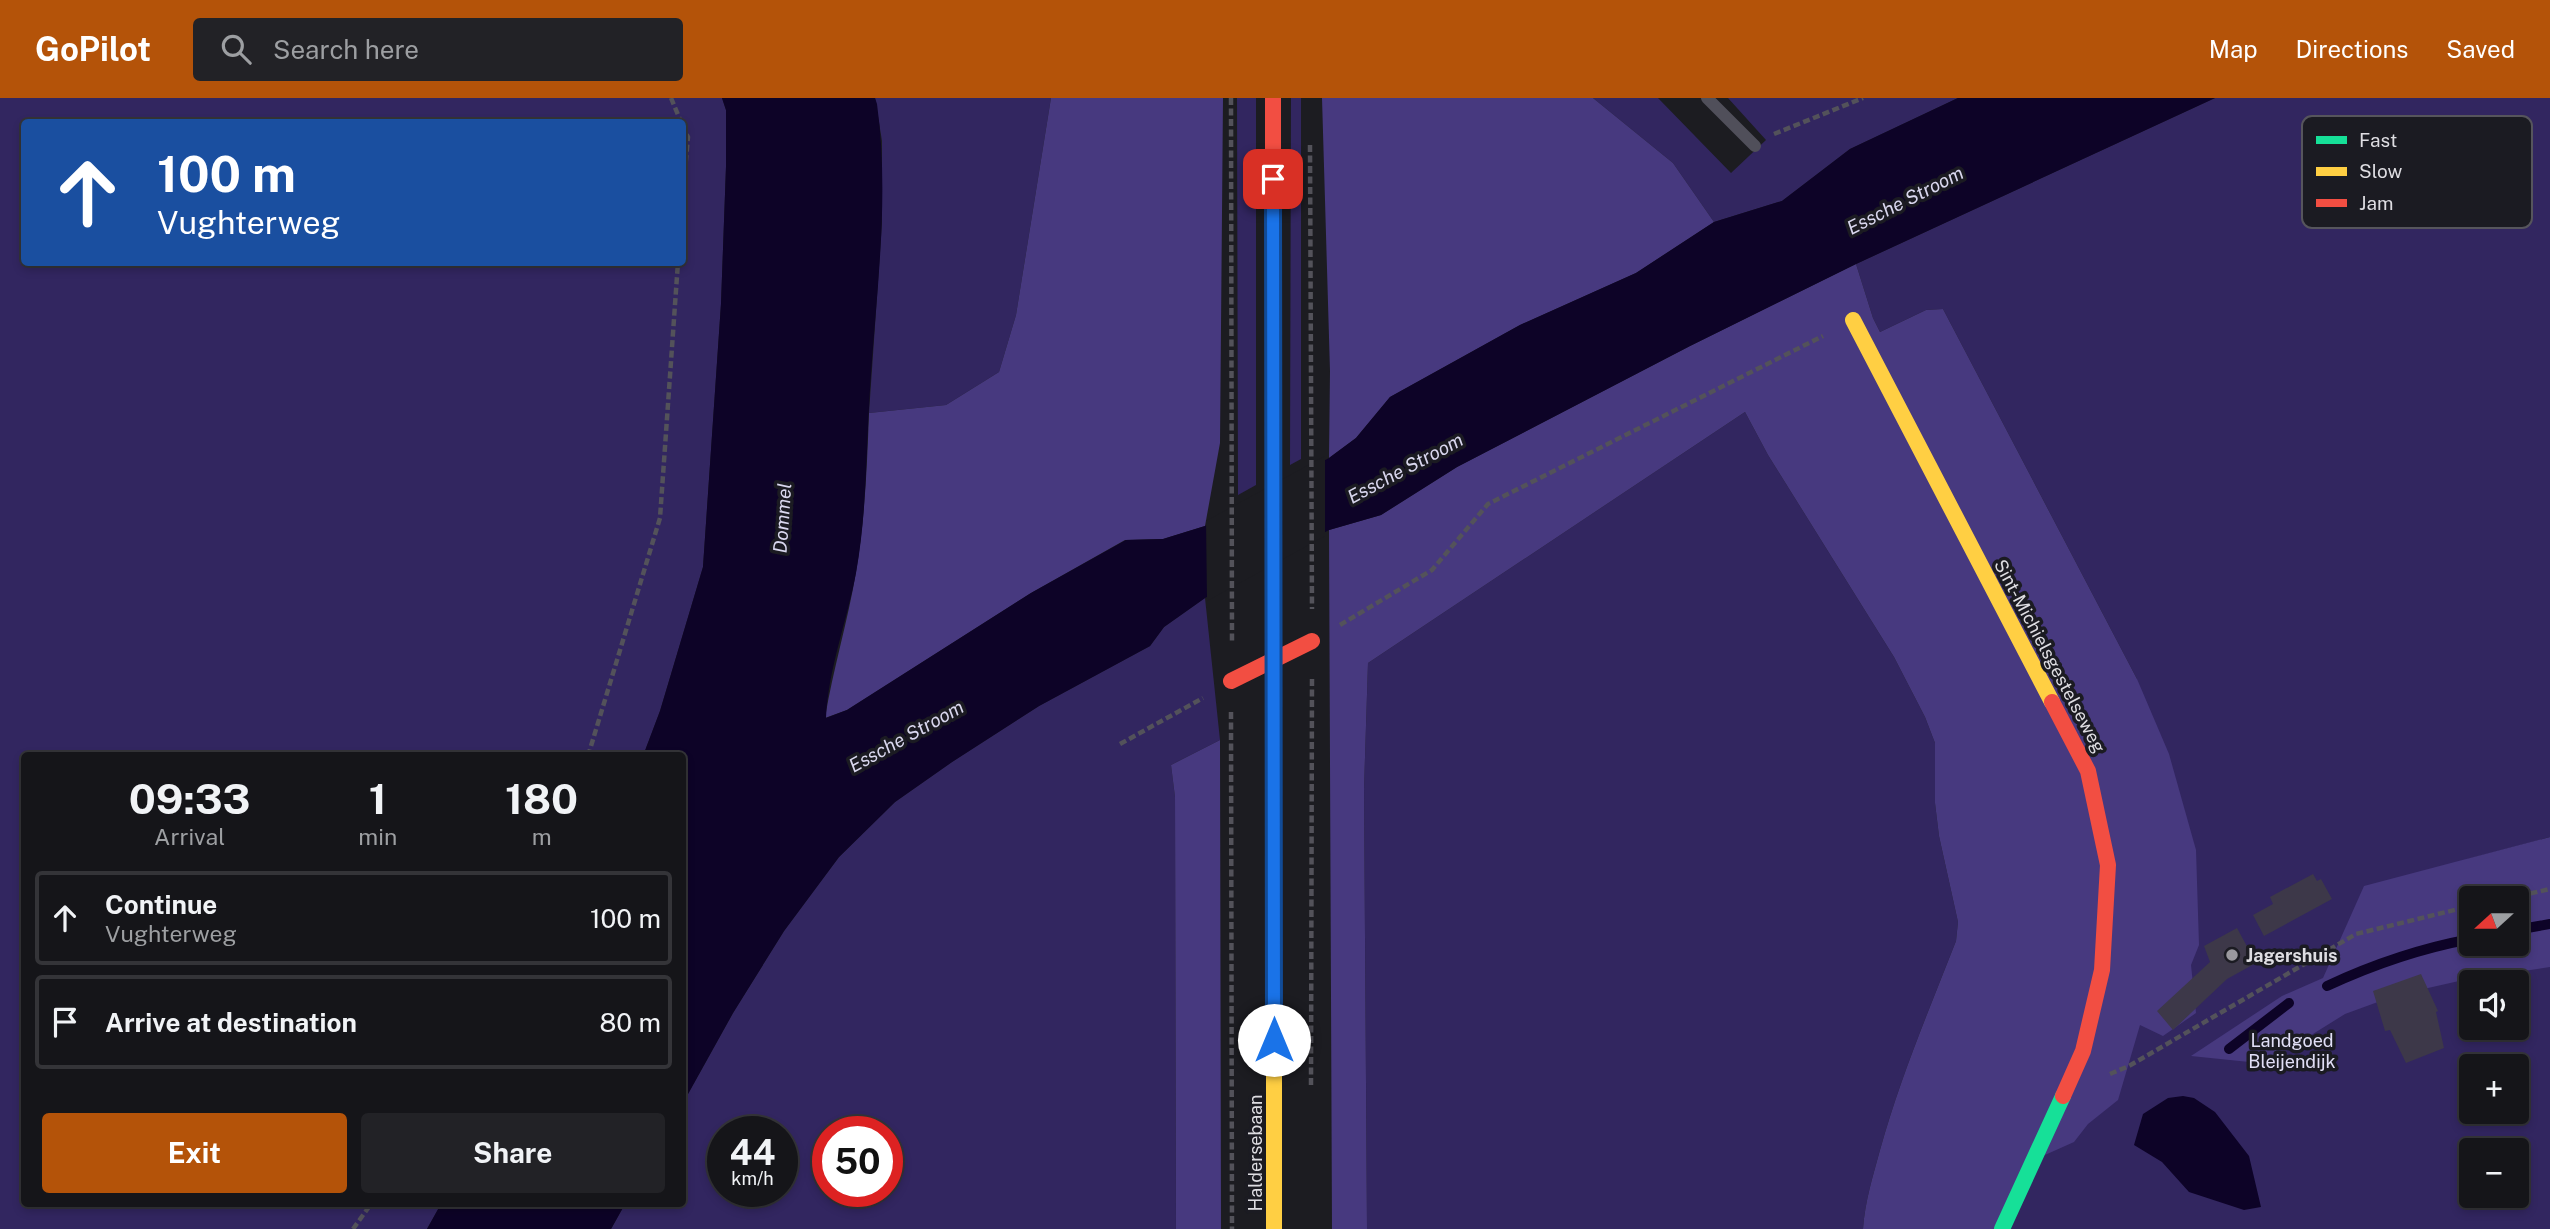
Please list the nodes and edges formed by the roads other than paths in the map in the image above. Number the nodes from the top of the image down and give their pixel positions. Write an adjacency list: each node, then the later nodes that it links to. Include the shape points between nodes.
1 (1273, 98): 6 (main road, Haldersebaan)
2 (1707, 98): 3 (lane)
3 (1755, 146)
4 (1853, 320): 9 (main road, Sint-Michielsgestelseweg, via 2088,771 2108,866 2102,970 2083,1051)
5 (1312, 641): 6 (main road)
6 (1275, 660): 7 (main road); 8 (main road, Haldersebaan)
7 (1231, 681)
8 (1274, 1229)
9 (2002, 1229)

